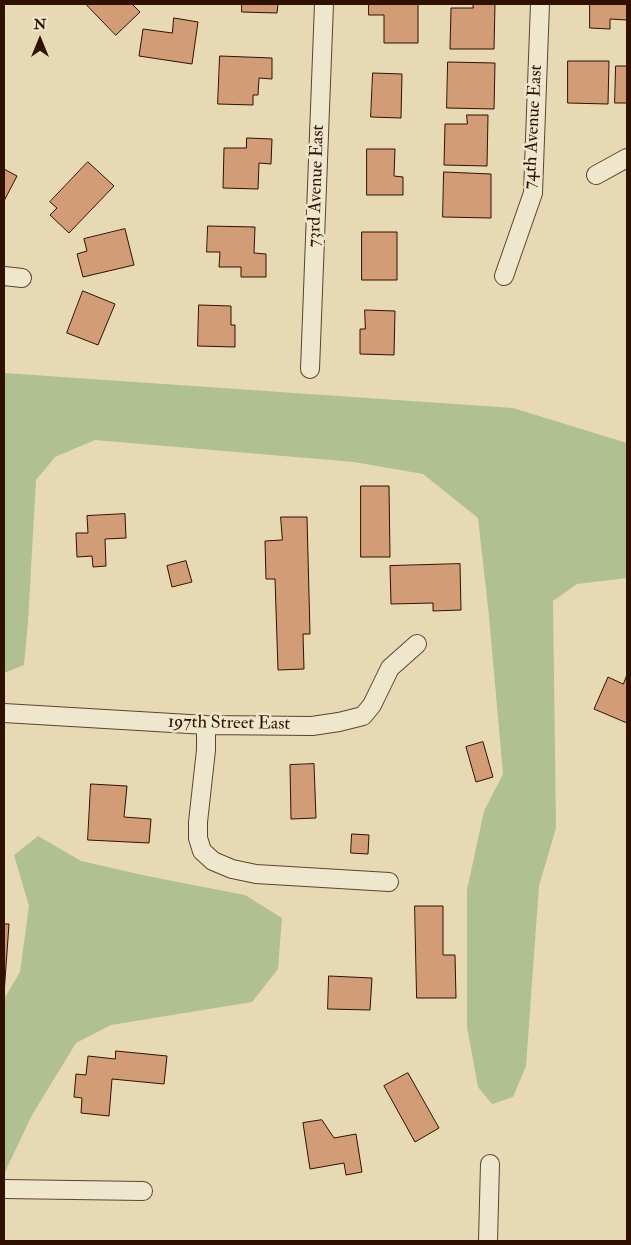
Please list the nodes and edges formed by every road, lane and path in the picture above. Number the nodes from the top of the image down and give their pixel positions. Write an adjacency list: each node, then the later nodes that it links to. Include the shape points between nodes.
1 (324, 4): 8 (street, 73rd Avenue East)
2 (540, 4): 6 (street, 74th Avenue East, via 533,193)
3 (627, 158): 4 (street)
4 (596, 175)
5 (4, 276): 7 (street)
6 (504, 276)
7 (22, 278)
8 (310, 369)
9 (418, 644): 11 (street, 197th Street East, via 390,668 363,716 312,726)
10 (4, 713): 11 (street, 197th Street East)
11 (206, 725): 12 (street, via 198,838 202,851 213,861 256,874)
12 (389, 882)
13 (490, 1164): 16 (street)
14 (4, 1189): 15 (street)
15 (143, 1191)
16 (488, 1241)

